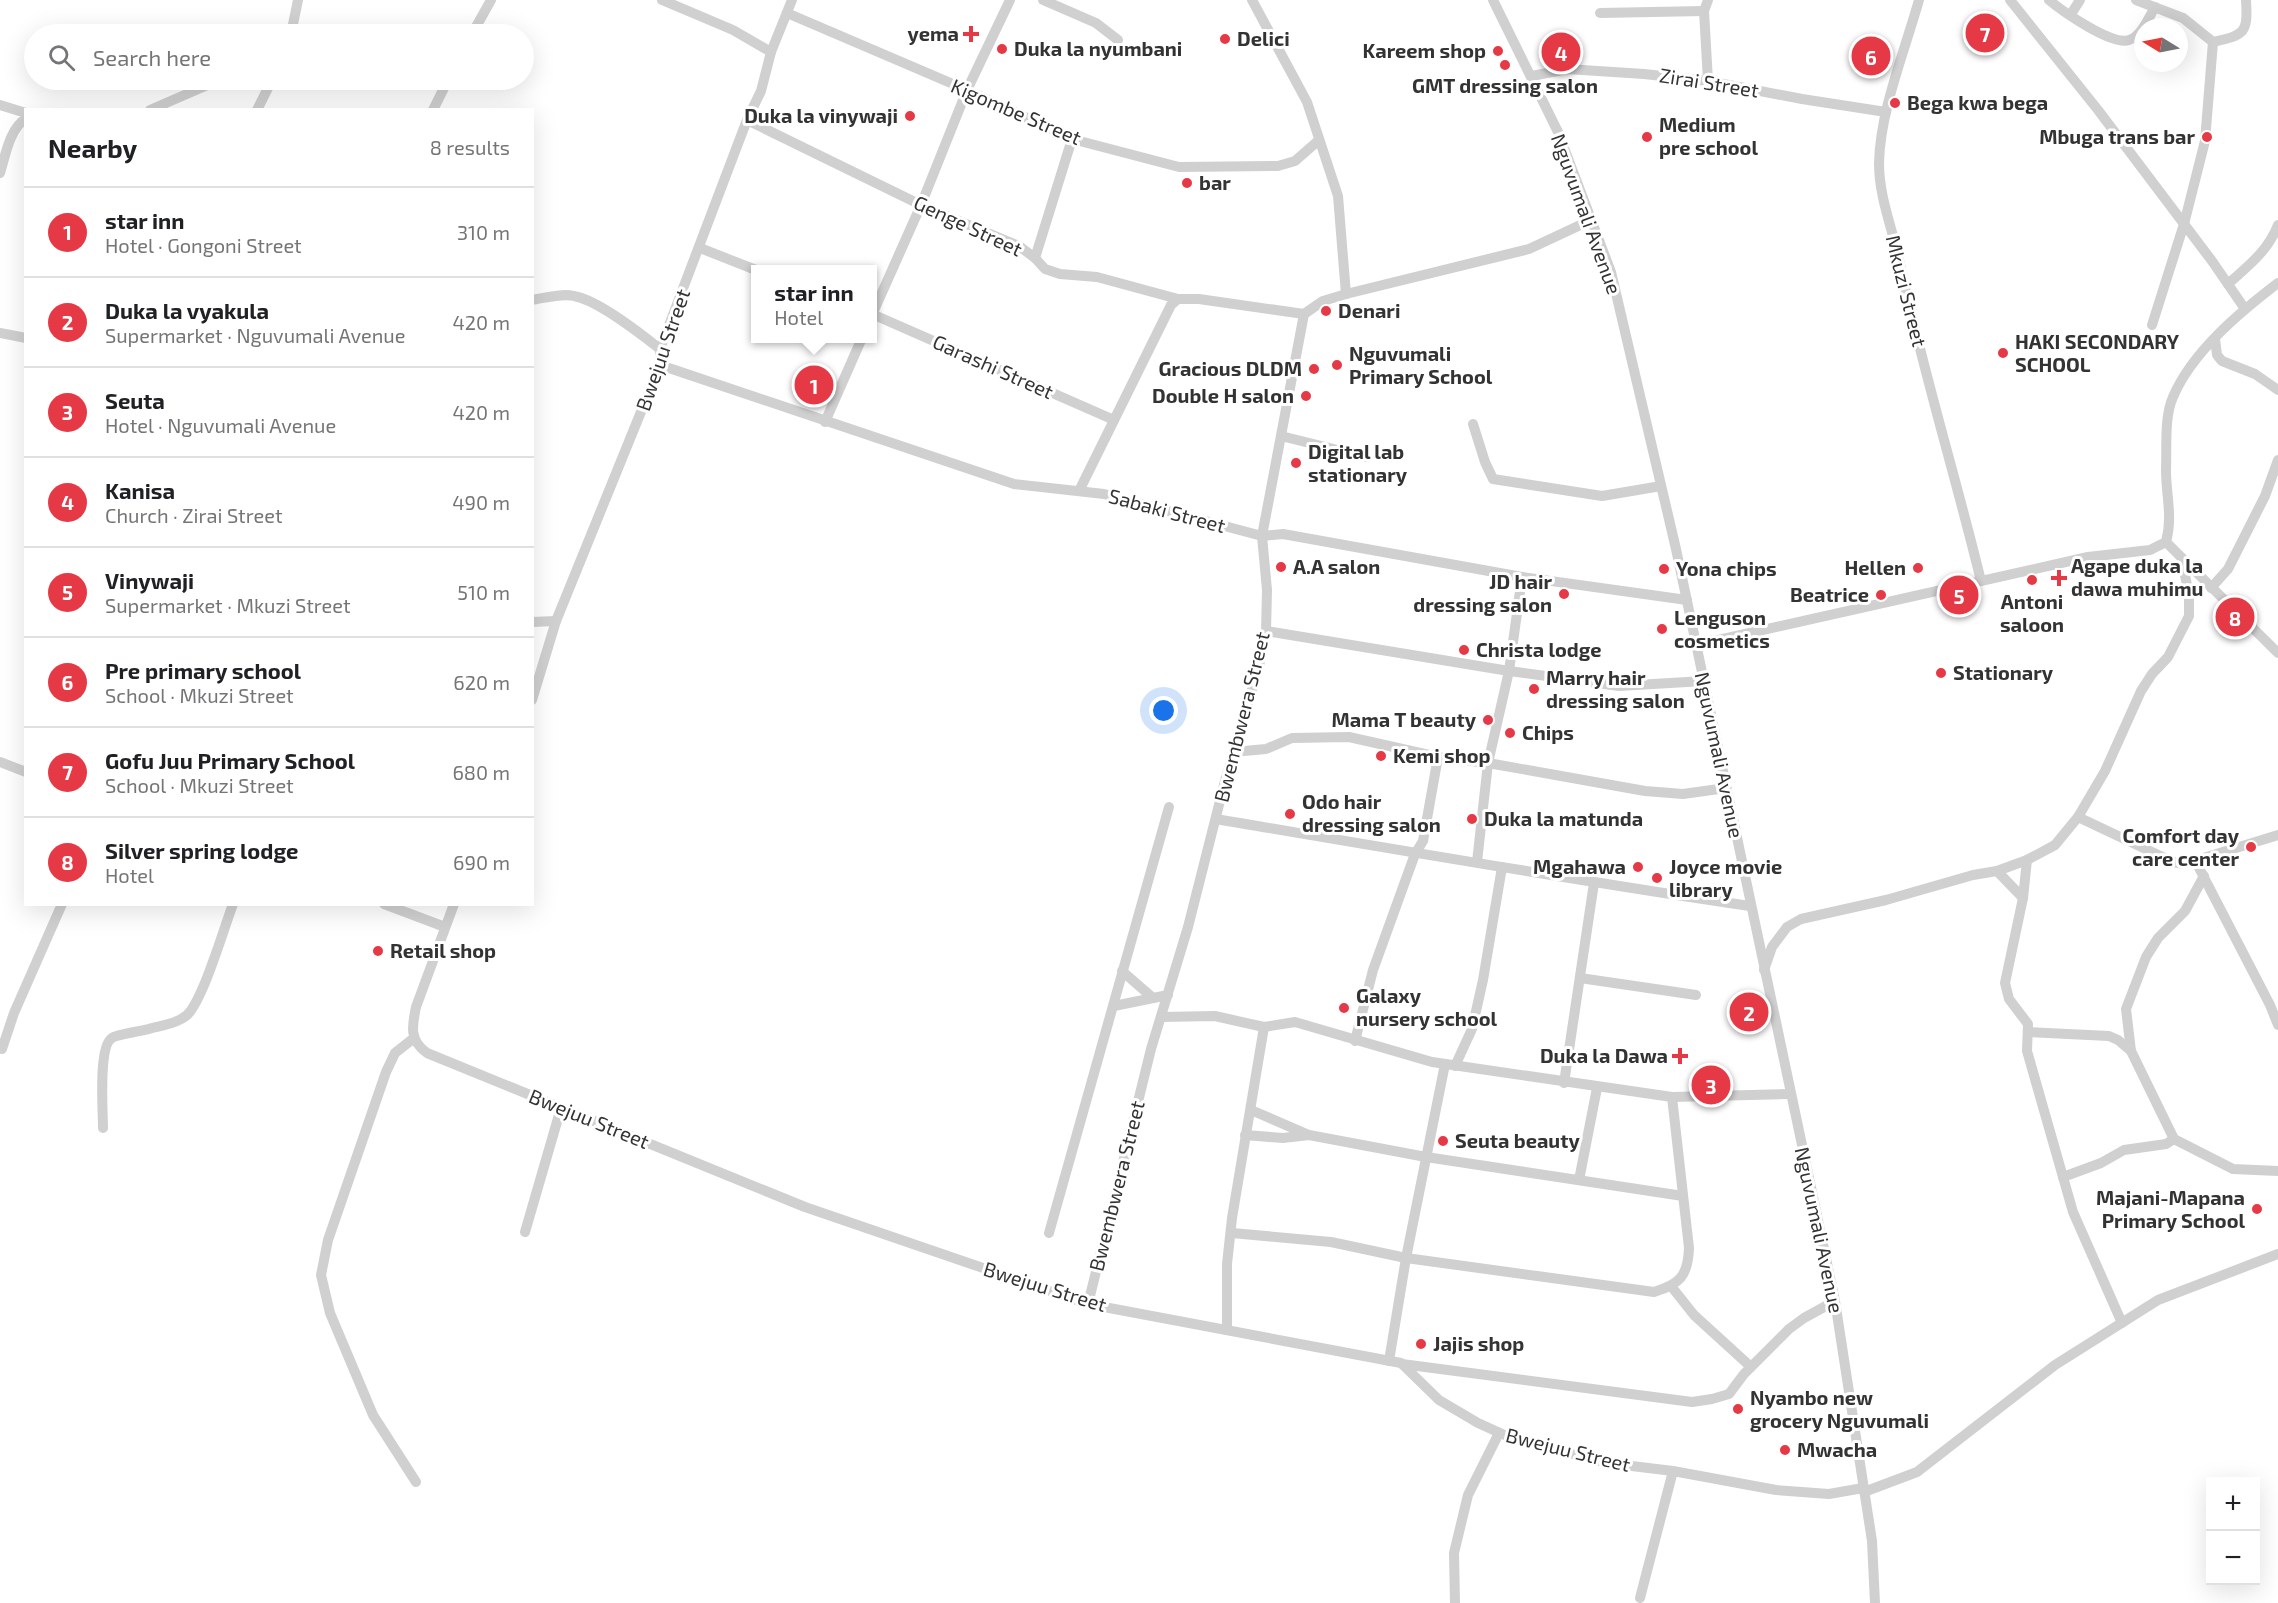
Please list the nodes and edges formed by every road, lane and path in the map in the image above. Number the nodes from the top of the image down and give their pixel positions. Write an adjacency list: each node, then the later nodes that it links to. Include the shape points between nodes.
1 (298, 0): 21 (street)
2 (490, 0): 22 (street)
3 (662, 0): 25 (street, via 733,30)
4 (792, 0): 18 (street, Bwejuu Street)
5 (1010, 0): 31 (street)
6 (1043, 0): 23 (street, via 1096,23)
7 (1252, 0): 41 (street, via 1307,102)
8 (1493, 0): 26 (street, Nguvumali Avenue)
9 (1708, 0): 17 (street)
10 (1919, 0): 36 (street, Mkuzi Street)
11 (2010, 0): 45 (street)
12 (2049, 0): 20 (street)
13 (2080, 0): 20 (street)
14 (2136, 0): 16 (street)
15 (2246, 0): 24 (street, via 2244,31)
16 (2159, 4): 20 (street, via 2138,35 2128,41 2108,37); 24 (street)
17 (1704, 11): 19 (street); 27 (street)
18 (787, 13): 25 (street, Bwejuu Street); 31 (street, Kigombe Street)
19 (1600, 13)
20 (2071, 14)
21 (293, 24)
22 (477, 24)
23 (1118, 40)
24 (2213, 42): 45 (street, via 2205,141)
25 (771, 52): 39 (street, Bwejuu Street, via 761,91)
26 (1532, 76): 27 (street, Zirai Street, via 1567,69); 44 (street, Nguvumali Avenue)
27 (1708, 81): 36 (street, Zirai Street)
28 (196, 90): 33 (street)
29 (267, 90): 34 (street)
30 (443, 90): 35 (street)
31 (967, 90): 40 (street, Kigombe Street); 43 (street)
32 (0, 105): 37 (street)
33 (155, 108)
34 (257, 108)
35 (434, 108)
36 (1886, 112): 79 (street, Mkuzi Street, via 1879,160 1880,189)
37 (24, 113)
38 (24, 120): 42 (street, via 15,131)
39 (747, 120): 43 (street, Genge Street); 47 (street, Bwejuu Street)
40 (1072, 139): 41 (street, Kigombe Street, via 1192,168 1278,166 1295,161); 48 (street)
41 (1319, 140): 52 (street, via 1338,196)
42 (0, 173)
43 (921, 205): 48 (street, Genge Street, via 1019,246); 55 (street)
44 (1591, 220): 52 (street, via 1529,249); 73 (street, Nguvumali Avenue, via 1611,272)
45 (2184, 224): 51 (street); 59 (street)
46 (2278, 225): 51 (street, via 2265,250)
47 (700, 248): 49 (street); 64 (street, Bwejuu Street)
48 (1035, 258): 53 (street, Genge Street, via 1045,269 1060,274 1097,277)
49 (751, 268)
50 (2278, 283): 56 (street)
51 (2228, 284): 56 (street)
52 (1346, 294): 57 (street, via 1323,301)
53 (1178, 299): 57 (street, Genge Street); 67 (street, via 1171,305)
54 (534, 300): 64 (street, via 580,297 628,324)
55 (877, 305)
56 (2244, 309): 62 (street)
57 (1304, 314): 70 (street, Bwembwera Street)
58 (877, 316): 67 (street, Garashi Street)
59 (2152, 325)
60 (0, 333): 61 (street)
61 (24, 338)
62 (2215, 339): 66 (street, via 2222,362 2255,374); 76 (street, via 2188,370 2172,398 2166,473 2171,525)
63 (860, 343): 68 (street)
64 (660, 350): 65 (street, Bwejuu Street)
65 (660, 365): 68 (street, Sabaki Street); 82 (street, Bwejuu Street)
66 (2278, 390)
67 (1114, 420): 74 (street)
68 (825, 422): 74 (street, Sabaki Street, via 1014,484)
69 (1473, 424): 73 (street, via 1493,479 1602,496)
70 (1281, 436): 71 (street); 75 (street, Bwembwera Street)
71 (1366, 457)
72 (2278, 460): 80 (street, via 2265,496 2228,569)
73 (1661, 486): 81 (street, Nguvumali Avenue)
74 (1079, 491): 75 (street, Sabaki Street, via 1104,494)
75 (1262, 536): 78 (street, Sabaki Street, via 1282,534); 84 (street, Bwembwera Street)
76 (2166, 542): 77 (street); 79 (street, via 2150,550 2088,557)
77 (2181, 557): 80 (street); 97 (street, via 2189,616 2168,657 2141,691)
78 (1522, 577): 81 (street, Sabaki Street); 87 (street)
79 (1981, 581): 85 (street)
80 (2211, 588): 86 (street)
81 (1687, 600): 85 (street, Nguvumali Avenue)
82 (556, 621): 83 (street); 89 (street, Bwejuu Street)
83 (534, 622)
84 (1266, 631): 87 (street); 90 (street, Bwembwera Street, via 1260,666)
85 (1696, 645): 88 (street, Nguvumali Avenue)
86 (2278, 653)
87 (1509, 671): 88 (street, via 1619,686); 93 (street)
88 (1704, 681): 95 (street, Nguvumali Avenue)
89 (534, 693)
90 (1233, 752): 91 (street, via 1266,749 1292,738 1349,737); 98 (street, Bwembwera Street)
91 (1438, 757): 93 (street); 100 (street, via 1423,841)
92 (0, 762): 94 (street)
93 (1488, 763): 95 (street, via 1645,791 1683,794); 102 (street)
94 (24, 771)
95 (1726, 788): 113 (street, Nguvumali Avenue)
96 (1169, 807): 115 (street)
97 (2079, 817): 101 (street, via 2055,845); 103 (street, via 2173,862)
98 (1216, 819): 100 (street); 118 (street, Bwembwera Street)
99 (2278, 835): 103 (street)
100 (1415, 854): 102 (street); 127 (street, via 1383,938)
101 (2027, 860): 105 (street); 108 (street)
102 (1477, 862): 104 (street)
103 (2196, 862): 106 (street)
104 (1502, 867): 107 (street); 130 (street, via 1472,1029)
105 (1997, 871): 108 (street); 116 (street, via 1801,919 1787,927 1772,947)
106 (2204, 876): 123 (street); 129 (street, via 2185,911 2158,938 2146,957 2126,1009)
107 (1594, 883): 113 (street); 117 (street)
108 (2023, 898): 125 (street, via 2005,983 2009,999 2023,1016)
109 (61, 906): 128 (street)
110 (232, 906): 137 (street, via 205,982 189,1013 180,1020 113,1036 107,1043)
111 (389, 906): 114 (street)
112 (453, 906): 114 (street)
113 (1750, 906): 116 (street, Nguvumali Avenue)
114 (445, 927): 126 (street, via 416,1007)
115 (1122, 971): 120 (street); 121 (street)
116 (1764, 971): 133 (street, Nguvumali Avenue)
117 (1580, 978): 119 (street); 131 (street)
118 (1168, 995): 120 (street); 122 (street, Bwembwera Street)
119 (1696, 995)
120 (1152, 998): 121 (street)
121 (1114, 1006): 147 (street)
122 (1161, 1017): 124 (street, via 1215,1016); 153 (street, Bwembwera Street)
123 (2278, 1025)
124 (1264, 1028): 127 (street, via 1295,1022); 136 (street)
125 (2029, 1032): 129 (street, via 2109,1036); 143 (street, via 2027,1051)
126 (414, 1038): 135 (street, Bwejuu Street, via 427,1053); 161 (street, via 395,1053 386,1072 328,1240 321,1275 330,1313 373,1414)
127 (1355, 1041): 130 (street)
128 (2, 1049)
129 (2131, 1051): 140 (street)
130 (1450, 1065): 131 (street); 141 (street)
131 (1564, 1083): 132 (street)
132 (1597, 1088): 134 (street); 144 (street)
133 (1790, 1094): 134 (street); 152 (street, Nguvumali Avenue)
134 (1671, 1097): 145 (street)
135 (561, 1108): 146 (street); 153 (street, Bwejuu Street, via 805,1207)
136 (1251, 1110): 138 (street); 139 (street)
137 (103, 1128)
138 (1245, 1135): 139 (street); 148 (street)
139 (1309, 1135): 141 (street)
140 (2174, 1139): 142 (street, via 2233,1168); 143 (street, via 2166,1144 2124,1150)
141 (1426, 1157): 144 (street); 150 (street)
142 (2278, 1171)
143 (2063, 1177): 154 (street, via 2073,1212)
144 (1579, 1180): 145 (street)
145 (1683, 1196): 151 (street, via 1689,1265)
146 (525, 1232)
147 (1049, 1233)
148 (1232, 1233): 150 (street, via 1331,1242); 155 (street, via 1227,1264)
149 (2278, 1254): 154 (street, Bwejuu Street, via 2158,1300)
150 (1406, 1258): 151 (street, via 1654,1292); 156 (street)
151 (1671, 1287): 158 (street, via 1694,1315)
152 (1835, 1301): 158 (street, via 1789,1329); 162 (street, Nguvumali Avenue)
153 (1088, 1304): 155 (street, Bwejuu Street)
154 (2122, 1323): 162 (street, Bwejuu Street, via 2055,1365 1917,1472)
155 (1227, 1330): 156 (street, Bwejuu Street)
156 (1389, 1361): 157 (street, Bwejuu Street)
157 (1401, 1364): 158 (street, via 1692,1402 1729,1394); 159 (street, Bwejuu Street, via 1439,1400)
158 (1751, 1367)
159 (1499, 1433): 160 (street, Bwejuu Street, via 1607,1463); 164 (street, via 1468,1495 1454,1553)
160 (1673, 1471): 162 (street, Bwejuu Street, via 1776,1490 1829,1494); 163 (street)
161 (416, 1482)
162 (1863, 1490): 165 (street, Nguvumali Avenue, via 1872,1541)
163 (1640, 1598)
164 (1455, 1603)
165 (1875, 1603)

